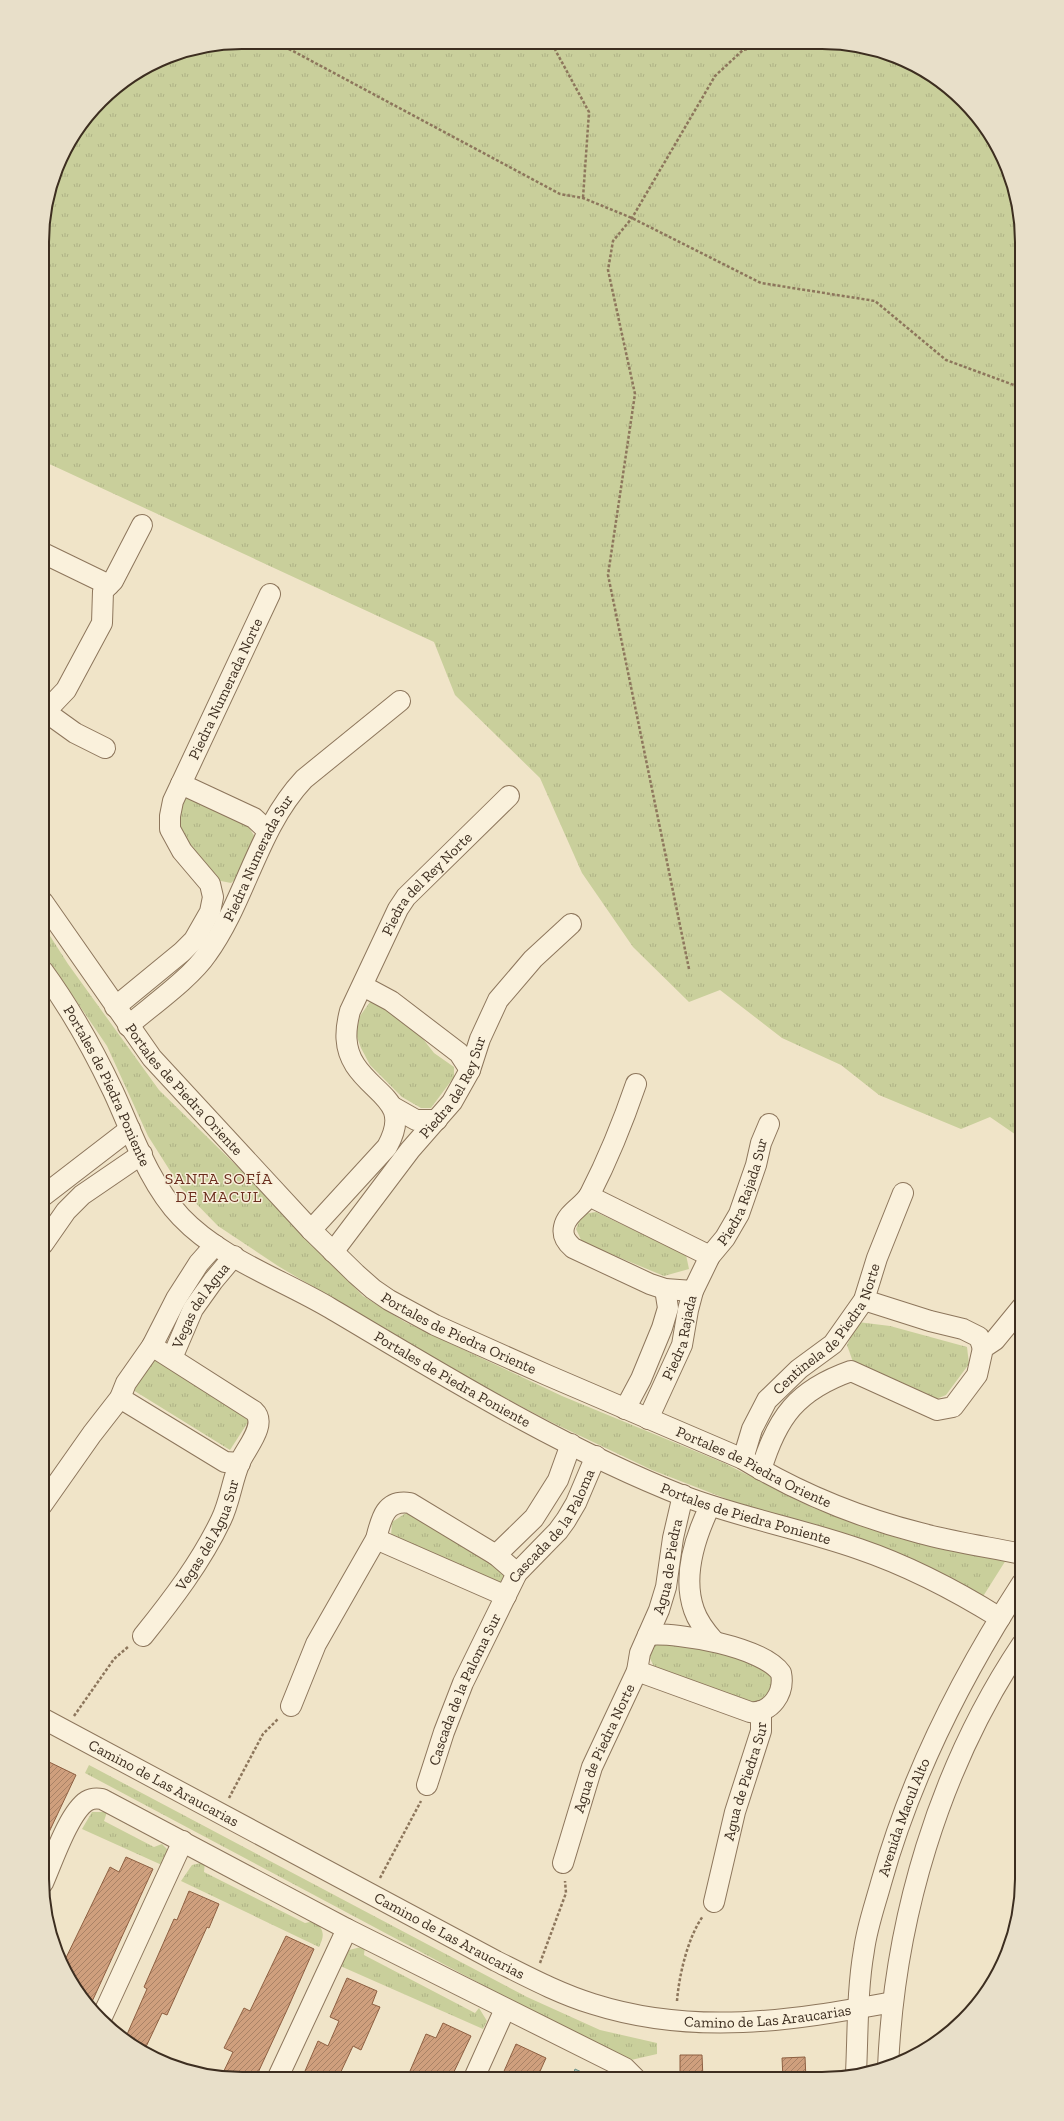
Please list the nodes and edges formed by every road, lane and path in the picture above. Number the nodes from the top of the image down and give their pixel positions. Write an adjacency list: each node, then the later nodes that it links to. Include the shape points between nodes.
1 (288, 49): 4 (path, via 560,194)
2 (555, 49): 4 (path, via 589,112)
3 (748, 49): 5 (path, via 743,50 715,76)
4 (583, 198): 5 (path)
5 (632, 218): 6 (path, via 761,283 875,301 946,360); 22 (path, via 613,241 608,270 635,394 608,575)
6 (1015, 385)
7 (142, 525): 9 (street)
8 (49, 556): 9 (street)
9 (109, 585): 12 (street, via 103,591 102,623 66,690)
10 (270, 594): 15 (street, Piedra Numerada Norte)
11 (400, 701): 17 (street, Piedra Numerada Sur, via 304,779 291,793)
12 (49, 706)
13 (49, 713): 14 (street, via 75,733)
14 (105, 748)
15 (181, 784): 17 (street, via 254,818); 19 (street, Piedra Numerada Norte, via 173,801 170,829 182,851)
16 (509, 796): 24 (street, Piedra del Rey Norte, via 406,897)
17 (268, 831): 18 (street, Piedra Numerada Sur)
18 (247, 881): 19 (street, via 238,888 229,890); 26 (street, Piedra Numerada Sur, via 207,956)
19 (210, 884): 25 (street, via 213,897 210,912 194,940)
20 (49, 911): 25 (street, Portales de Piedra Oriente)
21 (571, 924): 27 (street, Piedra del Rey Sur, via 533,959 498,1000 480,1039)
22 (689, 969)
23 (49, 980): 32 (street, Portales de Piedra Poniente, via 81,1029)
24 (363, 986): 27 (street, via 391,1001 459,1053); 29 (street, Piedra del Rey Norte, via 350,1011 346,1028 347,1042 356,1065)
25 (115, 1007): 26 (street, Portales de Piedra Oriente)
26 (128, 1026): 37 (street, Portales de Piedra Oriente, via 152,1058)
27 (470, 1070): 30 (street, Piedra del Rey Sur, via 452,1102)
28 (636, 1084): 36 (street)
29 (394, 1107): 30 (street, Piedra del Rey Norte, via 416,1120); 37 (street, via 395,1126 386,1147)
30 (437, 1120): 40 (street, Piedra del Rey Sur, via 410,1150)
31 (769, 1124): 42 (street, Piedra Rajada Sur, via 739,1214)
32 (130, 1129): 33 (street, Portales de Piedra Poniente); 34 (street)
33 (142, 1154): 38 (street, via 82,1195); 39 (street, Portales de Piedra Poniente, via 168,1202 182,1218)
34 (49, 1191)
35 (903, 1194): 45 (street, Centinela de Piedra Norte, via 877,1258)
36 (589, 1196): 42 (street); 43 (street, via 566,1219 564,1237 567,1243)
37 (311, 1230): 40 (street, Portales de Piedra Oriente)
38 (49, 1233)
39 (215, 1245): 41 (street, Portales de Piedra Poniente); 48 (street, Vegas del Agua, via 199,1263 176,1299)
40 (333, 1252): 53 (street, Portales de Piedra Oriente, via 373,1289 409,1312)
41 (234, 1256): 50 (street, Vegas del Agua, via 194,1309); 55 (street, Portales de Piedra Poniente, via 326,1305 485,1399)
42 (710, 1256): 44 (street, Piedra Rajada)
43 (665, 1289): 44 (street); 53 (street, via 668,1308 662,1328 641,1379)
44 (693, 1291): 54 (street, Piedra Rajada, via 682,1344)
45 (864, 1300): 47 (street, Centinela de Piedra Norte); 49 (street, via 963,1329 979,1337)
46 (1015, 1316): 49 (street, via 995,1340)
47 (833, 1344): 51 (street); 57 (street, Centinela de Piedra Norte, via 799,1368 767,1400 752,1429)
48 (152, 1346): 50 (street); 52 (street, Vegas del Agua, via 126,1383)
49 (983, 1348): 51 (street, via 977,1375 966,1391 953,1407 937,1410)
50 (172, 1358): 58 (street, Vegas del Agua Sur, via 258,1414 260,1425)
51 (851, 1371): 59 (street, via 822,1383 797,1402 777,1426)
52 (120, 1398): 58 (street, via 225,1462); 60 (street, Vegas del Agua)
53 (625, 1409): 54 (street, Portales de Piedra Oriente)
54 (648, 1419): 57 (street, Portales de Piedra Oriente)
55 (571, 1444): 56 (street, Portales de Piedra Poniente); 65 (street, Cascada de la Paloma, via 558,1480 534,1518)
56 (596, 1456): 61 (street, Portales de Piedra Poniente); 66 (street, Cascada de la Paloma, via 566,1520)
57 (743, 1458): 59 (street, Portales de Piedra Oriente)
58 (240, 1463): 71 (street, Vegas del Agua Sur, via 222,1519 200,1558)
59 (761, 1470): 64 (street, Portales de Piedra Oriente, via 845,1509 882,1522)
60 (49, 1495)
61 (683, 1495): 62 (street, Portales de Piedra Poniente); 70 (street, Agua de Piedra, via 673,1538 666,1588)
62 (710, 1506): 69 (street, Portales de Piedra Poniente, via 888,1559 948,1588); 72 (street, Agua de Piedra, via 699,1531 689,1582 694,1610)
63 (376, 1539): 65 (street, via 386,1512 392,1505 401,1501 410,1503); 68 (street); 75 (street, via 316,1644)
64 (1015, 1553)
65 (496, 1554): 66 (street)
66 (517, 1573): 68 (street, Cascada de la Paloma)
67 (1015, 1594): 69 (street, Avenida Macul Alto)
68 (506, 1596): 81 (street, Cascada de la Paloma Sur, via 463,1683)
69 (1000, 1618): 77 (street, Avenida Macul Alto)
70 (648, 1635): 72 (street, via 676,1634); 74 (street, Agua de Piedra Norte, via 640,1653)
71 (143, 1636): 78 (path, via 114,1659)
72 (714, 1641): 76 (street, Agua de Piedra Sur, via 763,1658 778,1668 782,1677 781,1690 773,1703)
73 (1015, 1656): 80 (street, Avenida Macul Alto)
74 (637, 1672): 76 (street, via 742,1710); 84 (street, Agua de Piedra Norte, via 592,1767)
75 (291, 1706): 82 (path, via 263,1734)
76 (761, 1711): 87 (street, Agua de Piedra Sur, via 761,1731 735,1812)
77 (946, 1714): 80 (street, via 949,1726 954,1731 966,1734); 92 (street, Avenida Macul Alto, via 912,1790 885,1869 864,1950)
78 (73, 1718)
79 (49, 1722): 92 (street, Camino de Las Araucarias, via 496,1961 551,1988 592,2004 642,2017 709,2024 767,2020)
80 (972, 1732): 91 (street, Avenida Macul Alto, via 936,1818 922,1863 901,1947)
81 (427, 1785): 86 (path, via 417,1810)
82 (228, 1800)
83 (183, 1841): 85 (street, via 102,1799 94,1798 78,1809 71,1819); 88 (street); 94 (street)
84 (563, 1862): 89 (path, via 566,1893)
85 (49, 1869)
86 (379, 1880)
87 (714, 1902): 90 (path, via 694,1929 678,1986)
88 (347, 1929): 93 (street); 97 (street)
89 (539, 1966)
90 (677, 2001)
91 (893, 2002): 92 (street, Camino de Las Araucarias); 95 (street, Avenida Macul Alto)
92 (858, 2008): 96 (street, Avenida Macul Alto)
93 (505, 2009): 98 (street); 99 (street)
94 (104, 2013)
95 (889, 2060)
96 (856, 2068)
97 (280, 2072)
98 (477, 2072)
99 (629, 2072)

